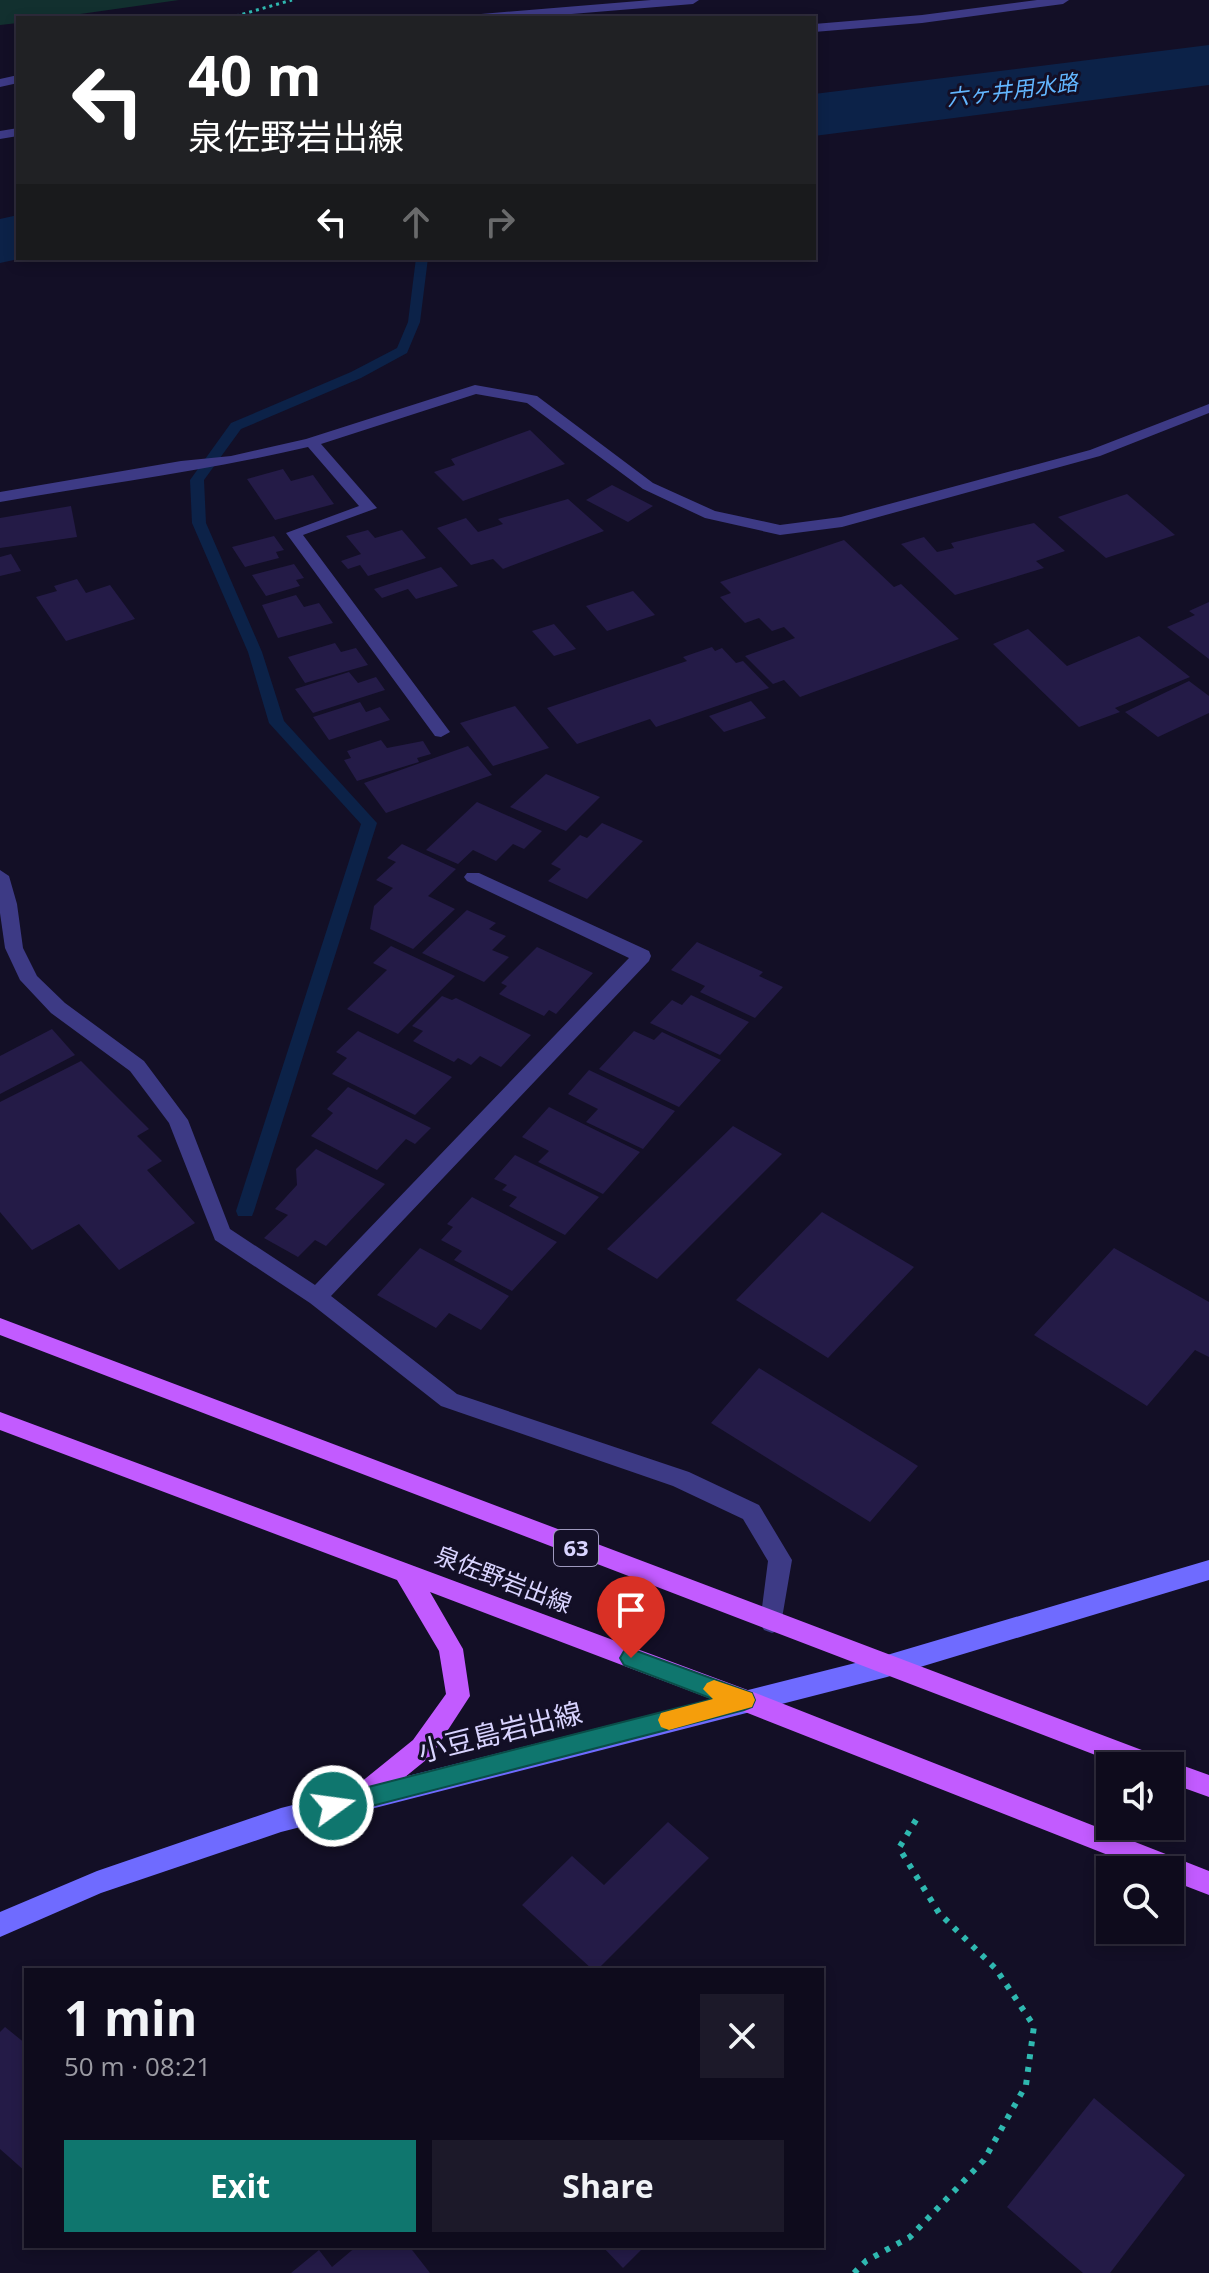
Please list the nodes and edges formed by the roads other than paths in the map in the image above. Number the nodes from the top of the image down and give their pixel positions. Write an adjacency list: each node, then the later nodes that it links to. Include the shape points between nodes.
1 (693, 0): 3 (street)
2 (1063, 0): 4 (street)
3 (505, 16)
4 (816, 28)
5 (1209, 408): 6 (street, via 1095,453 842,522 780,530 710,515 648,486 532,399 475,389)
6 (311, 442): 7 (street, via 231,461); 8 (street, via 369,508 294,533)
7 (0, 497)
8 (441, 732)
9 (0, 876): 11 (street, via 14,948 29,980 137,1066 162,1098 178,1120 222,1234)
10 (473, 877): 11 (street, via 642,956)
11 (317, 1297): 16 (street, via 449,1400 681,1479 751,1512 780,1560)
12 (0, 1326): 16 (main road, 63)
13 (0, 1421): 15 (main road, 泉佐野岩出線)
14 (1209, 1570): 17 (main road, 小豆島岩出線)
15 (406, 1574): 18 (main road, 泉佐野岩出線); 22 (main road, via 451,1649 458,1696 422,1748)
16 (772, 1623): 17 (main road, 63)
17 (887, 1666): 18 (main road, 小豆島岩出線); 19 (main road, 63)
18 (744, 1700): 22 (main road, 小豆島岩出線); 23 (main road, 泉佐野岩出線)
19 (1117, 1752)
20 (1184, 1777): 21 (main road)
21 (1209, 1786)
22 (359, 1799): 24 (main road, 小豆島岩出線, via 111,1878)
23 (1209, 1883)
24 (0, 1925)

